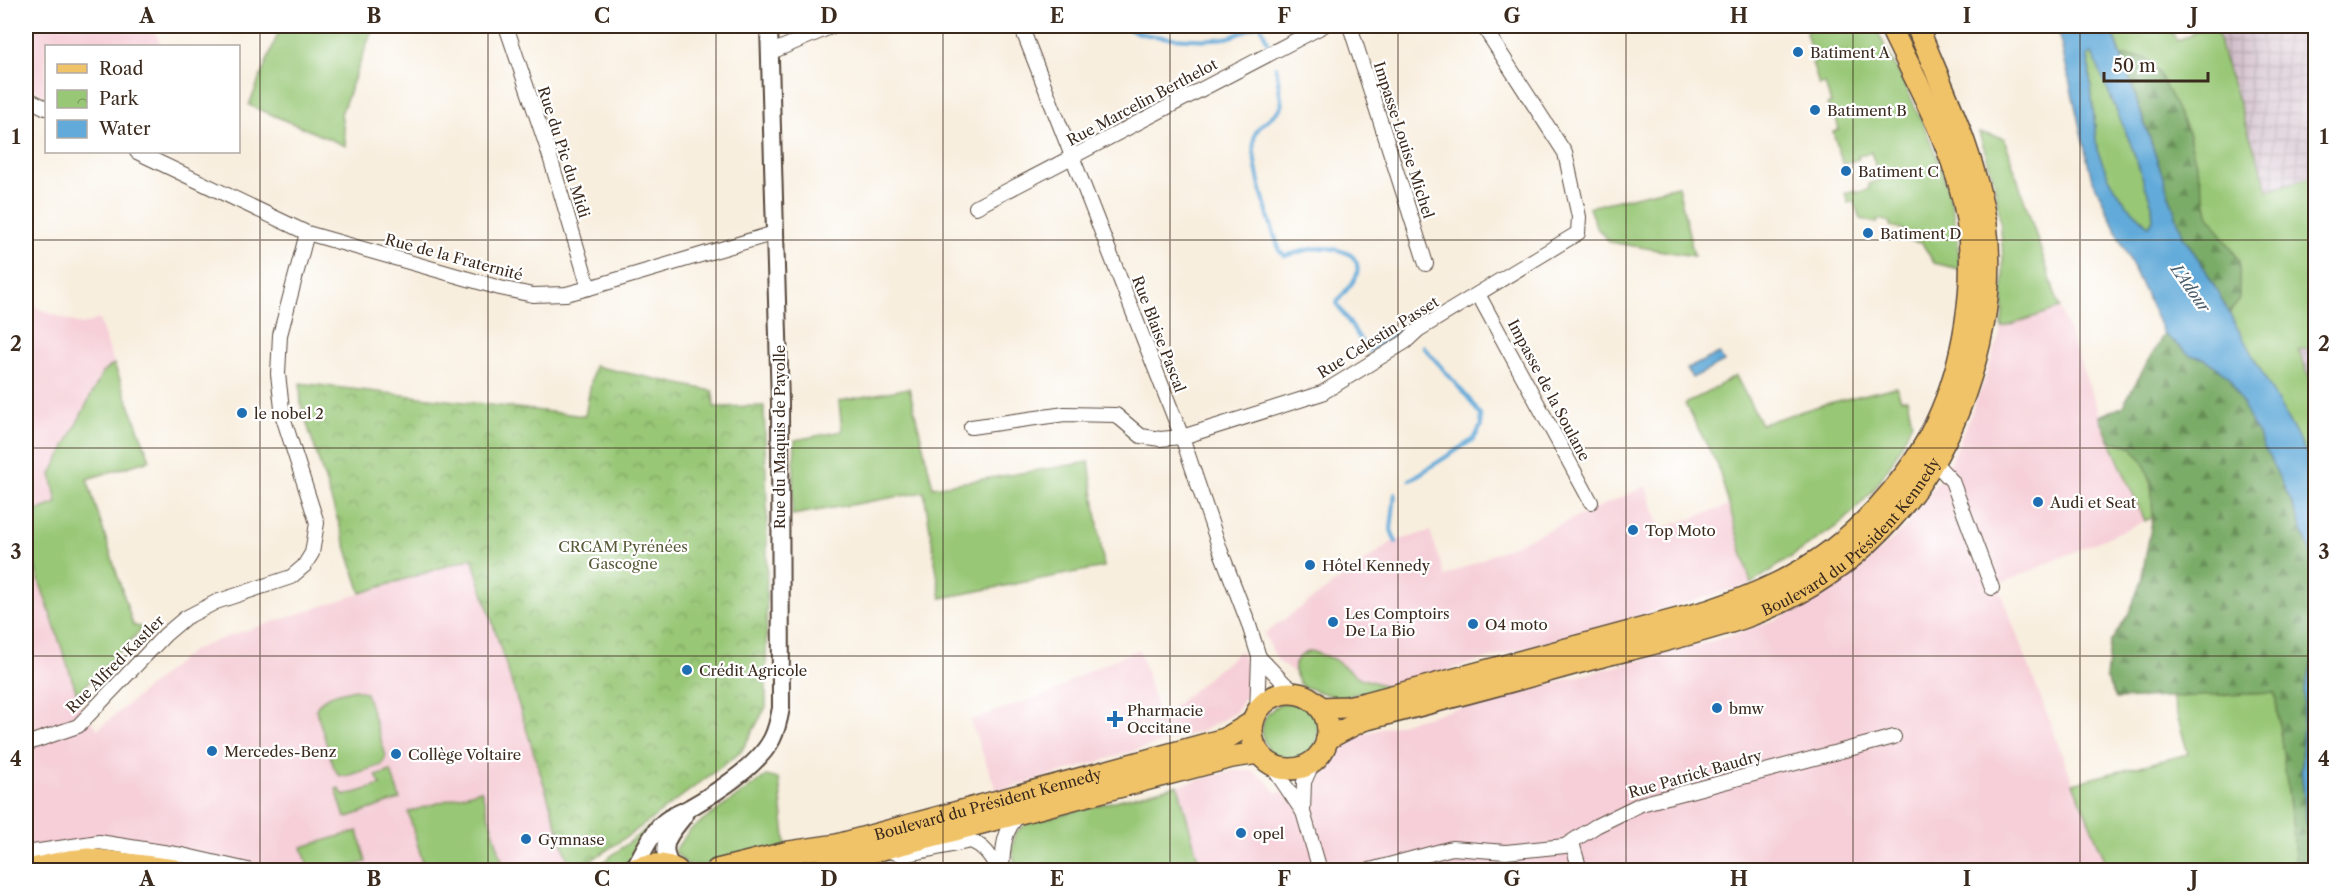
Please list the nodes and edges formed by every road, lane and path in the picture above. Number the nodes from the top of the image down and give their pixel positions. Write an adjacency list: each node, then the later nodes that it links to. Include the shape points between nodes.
1 (506, 26): 19 (street, Rue du Pic du Midi)
2 (768, 26): 10 (street, Rue du Maquis de Payolle)
3 (833, 26): 10 (street)
4 (1021, 26): 14 (street, Rue Blaise Pascal)
5 (1323, 26): 14 (street, Rue Marcelin Berthelot)
6 (1350, 26): 18 (street, Impasse Louise Michel)
7 (1483, 26): 20 (street, Rue Celestin Passet, via 1565,153 1579,217 1578,233)
8 (1890, 26): 28 (main road, Boulevard du Président Kennedy, via 1953,161 1967,220 1970,292 1959,358 1936,424 1877,510 1814,563 1770,587 1708,611 1366,703)
9 (1917, 26): 23 (main road, Boulevard du Président Kennedy, via 1970,157 1986,225 1988,259 1988,293 1976,362 1954,426)
10 (769, 52): 17 (street, Rue du Maquis de Payolle)
11 (26, 98): 12 (street)
12 (45, 108)
13 (139, 153): 16 (street, Rue de la Fraternité)
14 (1073, 158): 15 (street, Rue Marcelin Berthelot); 22 (street, Rue Blaise Pascal)
15 (976, 207)
16 (307, 233): 19 (street, Rue de la Fraternité, via 533,295 566,294); 32 (street, Rue Alfred Kastler, via 280,336 278,374 283,417 317,523 312,553 291,577 216,602 185,618 78,726)
17 (775, 233): 19 (street, Rue de la Fraternité); 35 (street, Rue du Maquis de Payolle, via 781,708 771,742 757,759)
18 (1426, 264)
19 (589, 288)
20 (1478, 294): 22 (street, Rue Celestin Passet, via 1322,393); 24 (street, Impasse de la Soulane)
21 (971, 427): 22 (street, Rue Celestin Passet, via 1065,414 1116,415 1141,436)
22 (1182, 437): 26 (street, Rue Blaise Pascal)
23 (1934, 462): 25 (street, via 1952,481); 31 (main road, Boulevard du Président Kennedy, via 1892,520 1871,541 1817,583 1779,602 1709,628 1363,720)
24 (1591, 502)
25 (1992, 588)
26 (1259, 657): 27 (street, Rue Blaise Pascal); 29 (street, Rue Blaise Pascal)
27 (1299, 695): 28 (main road); 29 (main road, via 1275,697)
28 (1320, 708): 31 (main road, via 1328,729)
29 (1255, 717): 33 (main road, via 1254,743); 46 (main road, Boulevard du Président Kennedy, via 1225,740 837,845)
30 (1894, 736): 38 (street, Rue Patrick Baudry, via 1641,804)
31 (1327, 740): 34 (main road)
32 (26, 744)
33 (1265, 759): 34 (main road, via 1287,769); 36 (street); 37 (main road, Boulevard du Président Kennedy, via 1232,757)
34 (1314, 760): 36 (street, via 1304,782)
35 (689, 808): 41 (street, Rue du Maquis de Payolle, via 668,835 666,856); 45 (street, Rue du Maquis de Payolle, via 658,828)
36 (1303, 812): 49 (street)
37 (1021, 813): 39 (main road, Boulevard du Président Kennedy); 48 (street, via 1004,835)
38 (1572, 843): 50 (street, Rue Patrick Baudry, via 1506,852 1452,848); 51 (street)
39 (883, 849): 47 (main road, Boulevard du Président Kennedy); 48 (street, via 904,855 971,841 988,852)
40 (26, 853): 44 (street, via 99,842)
41 (674, 869): 45 (main road, via 655,864)
42 (27, 870): 43 (main road, via 87,858)
43 (175, 870)
44 (248, 870)
45 (633, 870)
46 (717, 870)
47 (816, 870)
48 (1000, 870)
49 (1320, 870)
50 (1370, 870)
51 (1580, 870)

